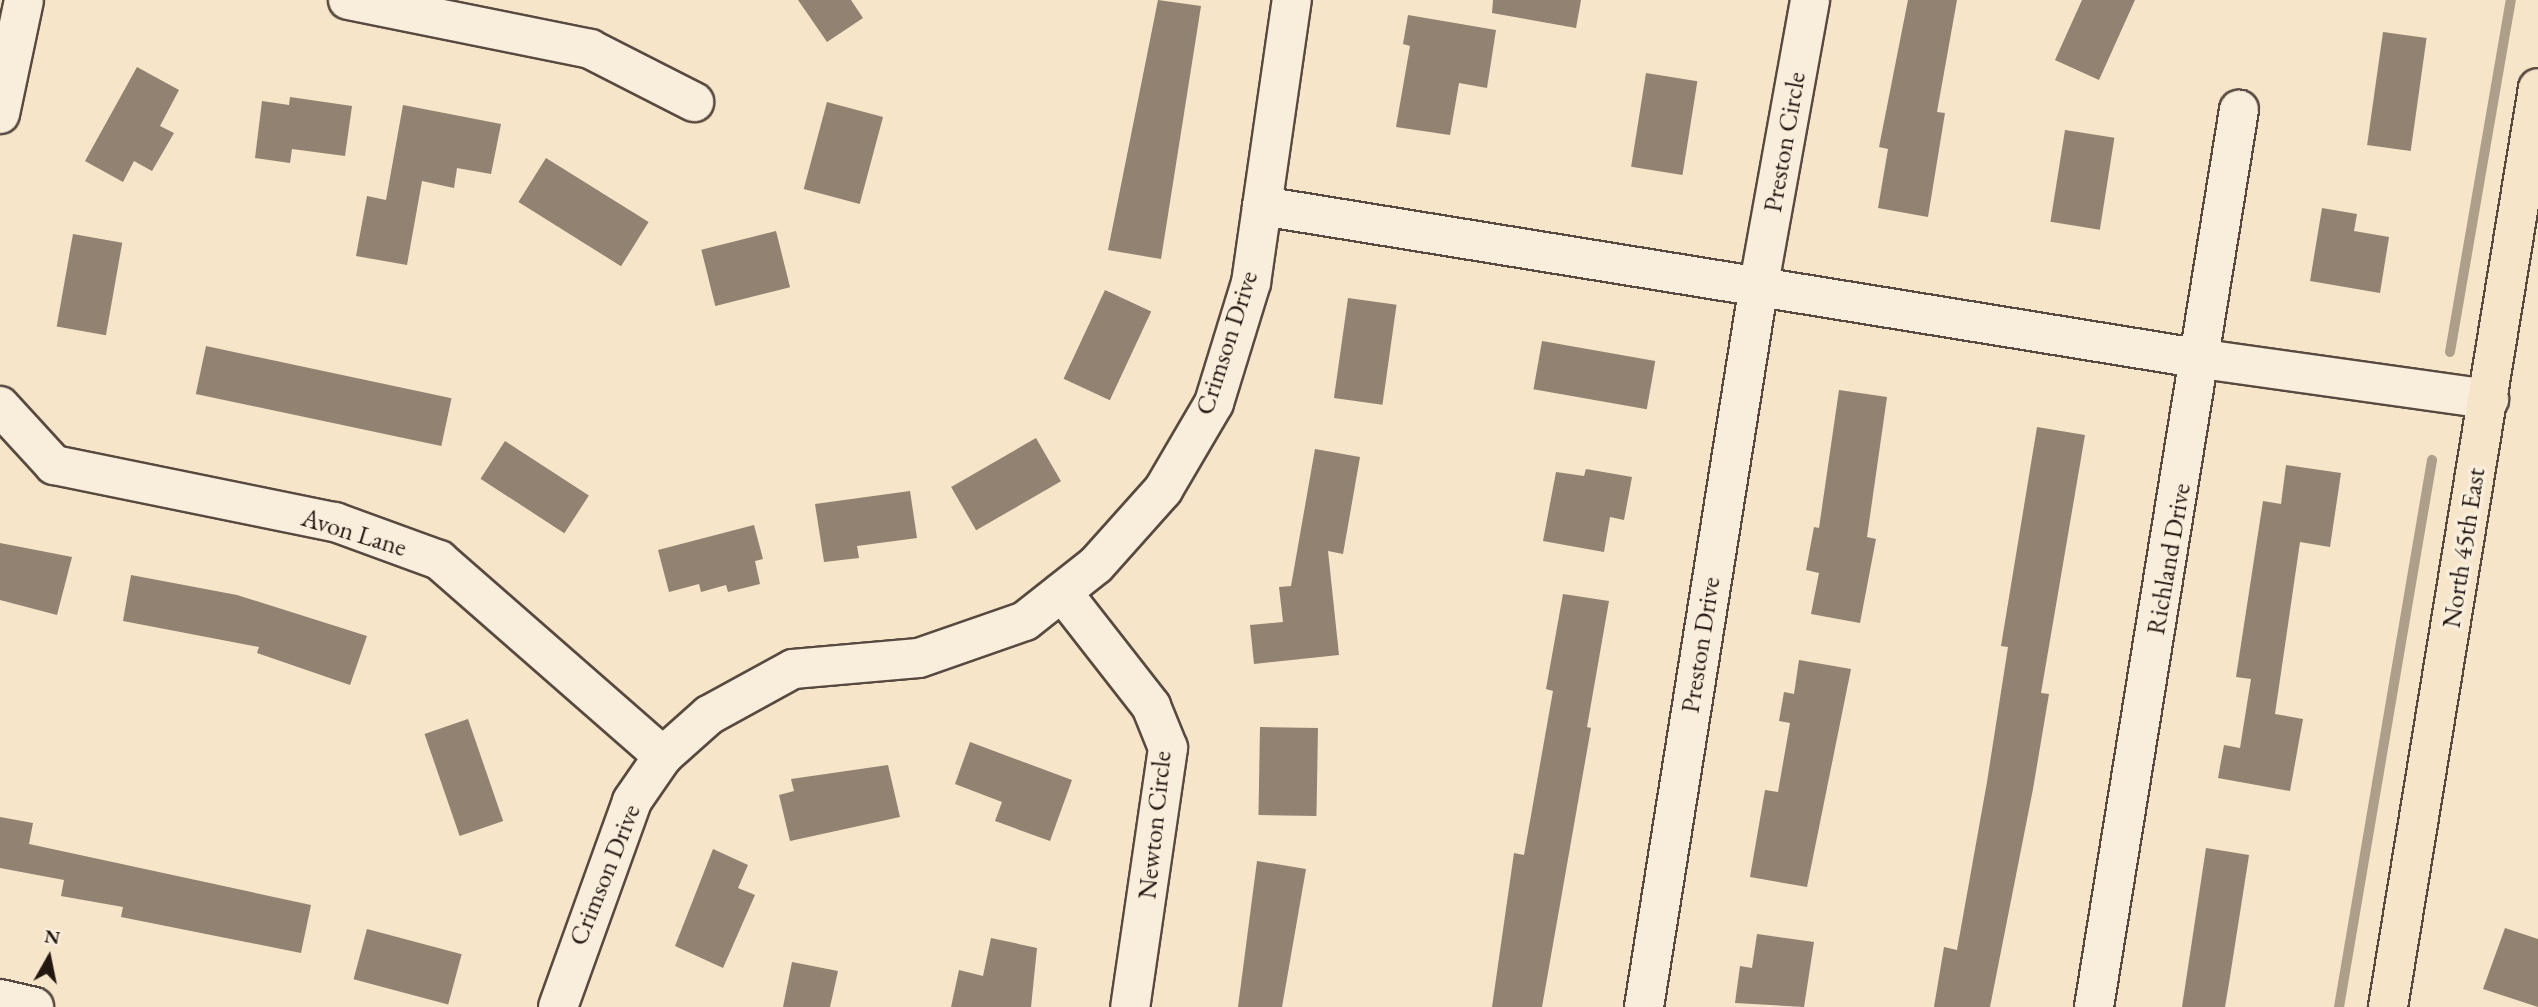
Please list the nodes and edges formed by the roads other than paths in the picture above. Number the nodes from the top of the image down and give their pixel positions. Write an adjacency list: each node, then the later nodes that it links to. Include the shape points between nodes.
1 (24, 0): 8 (street)
2 (348, 0): 6 (street, via 590,49)
3 (1292, 0): 9 (street, Crimson Drive)
4 (1810, 0): 10 (street, Preston Circle)
5 (2538, 89): 12 (main road, North 45th East)
6 (694, 102)
7 (2239, 110): 11 (street, Richland Drive)
8 (0, 114)
9 (1262, 206): 10 (street); 14 (street, Crimson Drive, via 1251,283 1214,404 1163,490 1096,565)
10 (1759, 284): 11 (street); 20 (street, Preston Drive)
11 (2203, 359): 12 (street); 21 (street, Richland Drive)
12 (2489, 399): 22 (main road, North 45th East)
13 (0, 406): 15 (street, Avon Lane, via 54,465 335,522 439,560)
14 (1062, 592): 15 (street, Crimson Drive, via 1025,621 919,658 793,669 709,715); 19 (street, Newton Circle, via 1151,706 1168,748)
15 (663, 756): 18 (street, Crimson Drive, via 632,802)
16 (0, 999): 17 (street)
17 (34, 1007)
18 (558, 1007)
19 (1130, 1007)
20 (1644, 1007)
21 (2094, 1007)
22 (2388, 1007)

